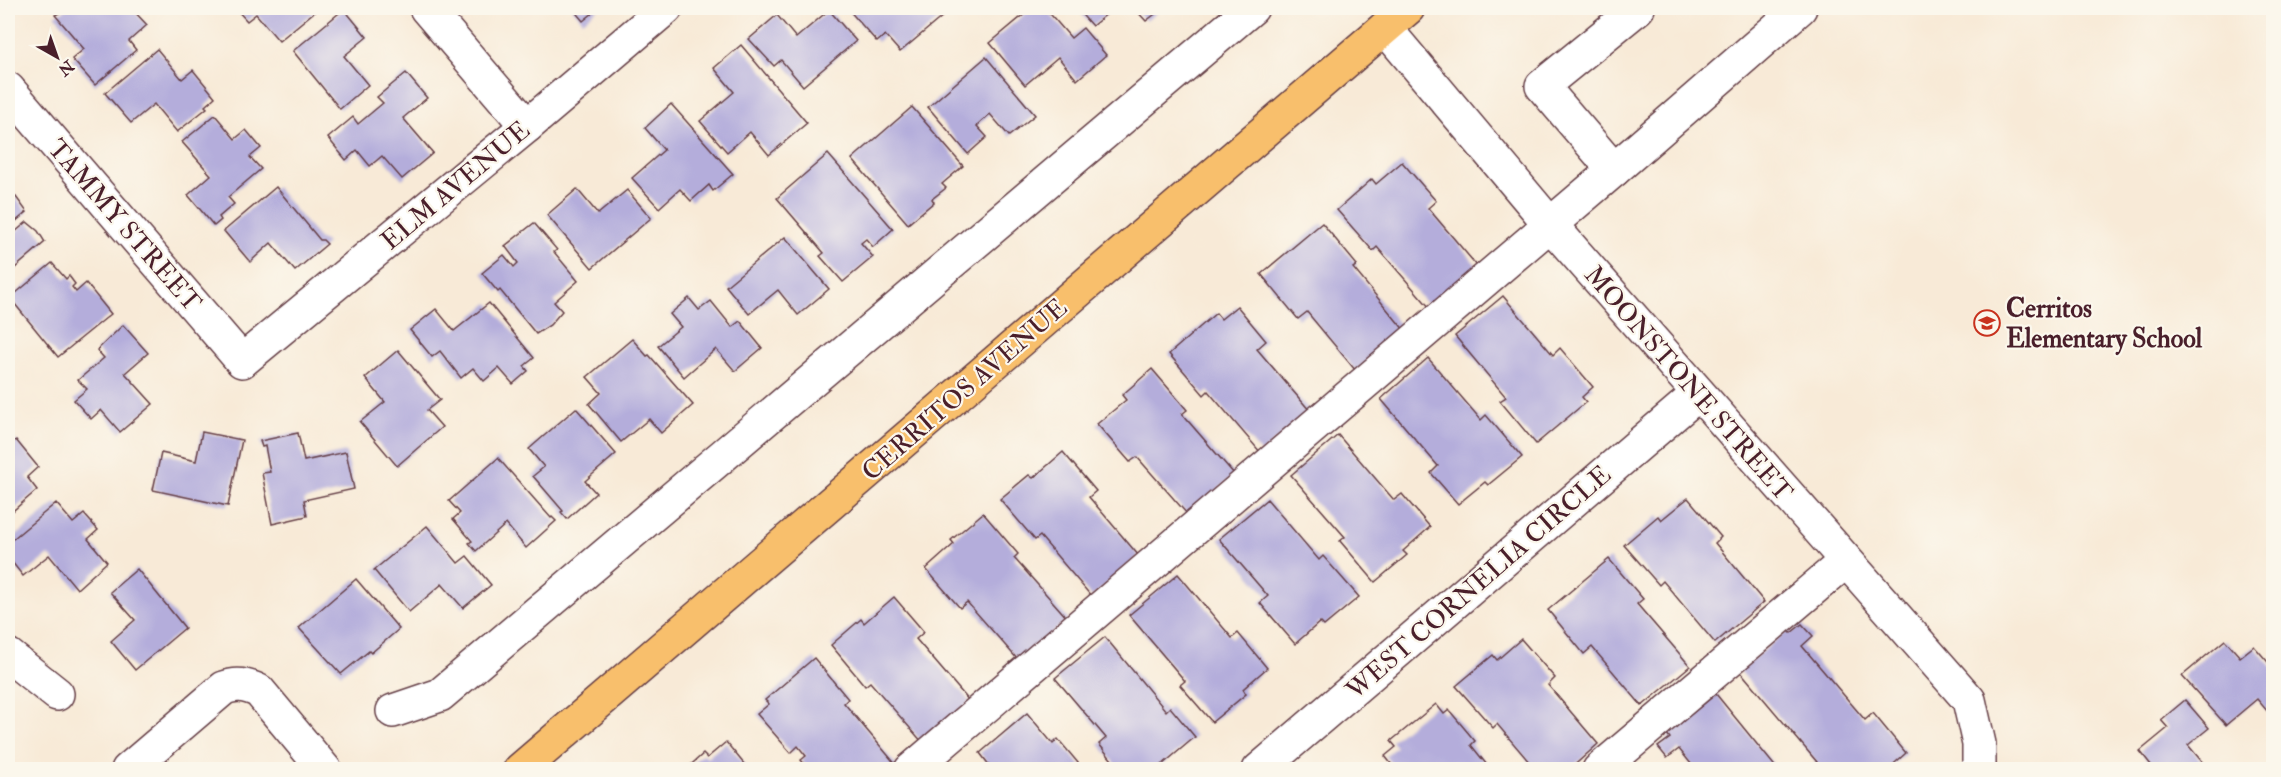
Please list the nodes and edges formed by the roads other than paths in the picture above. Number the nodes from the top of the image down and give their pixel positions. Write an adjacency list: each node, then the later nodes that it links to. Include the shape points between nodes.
1 (426, 8): 8 (street)
2 (666, 8): 8 (street, ELM AVENUE)
3 (1252, 8): 16 (street, via 440,695)
4 (1638, 8): 9 (street, via 1542,86)
5 (1800, 8): 9 (street)
6 (1396, 18): 10 (street, MOONSTONE STREET); 20 (main road, CERRITOS AVENUE)
7 (8, 90): 11 (street, TAMMY STREET)
8 (527, 126): 11 (street, ELM AVENUE)
9 (1614, 170): 10 (street)
10 (1549, 223): 12 (street, MOONSTONE STREET); 21 (street)
11 (242, 361)
12 (1698, 394): 13 (street, MOONSTONE STREET); 22 (street, WEST CORNELIA CIRCLE)
13 (1846, 561): 17 (street, MOONSTONE STREET, via 1969,700); 23 (street)
14 (8, 655): 15 (street)
15 (57, 694)
16 (393, 711)
17 (1979, 757)
18 (128, 770): 19 (street, via 224,688 236,684 259,692)
19 (325, 770)
20 (520, 770)
21 (911, 770)
22 (1259, 770)
23 (1599, 770)

